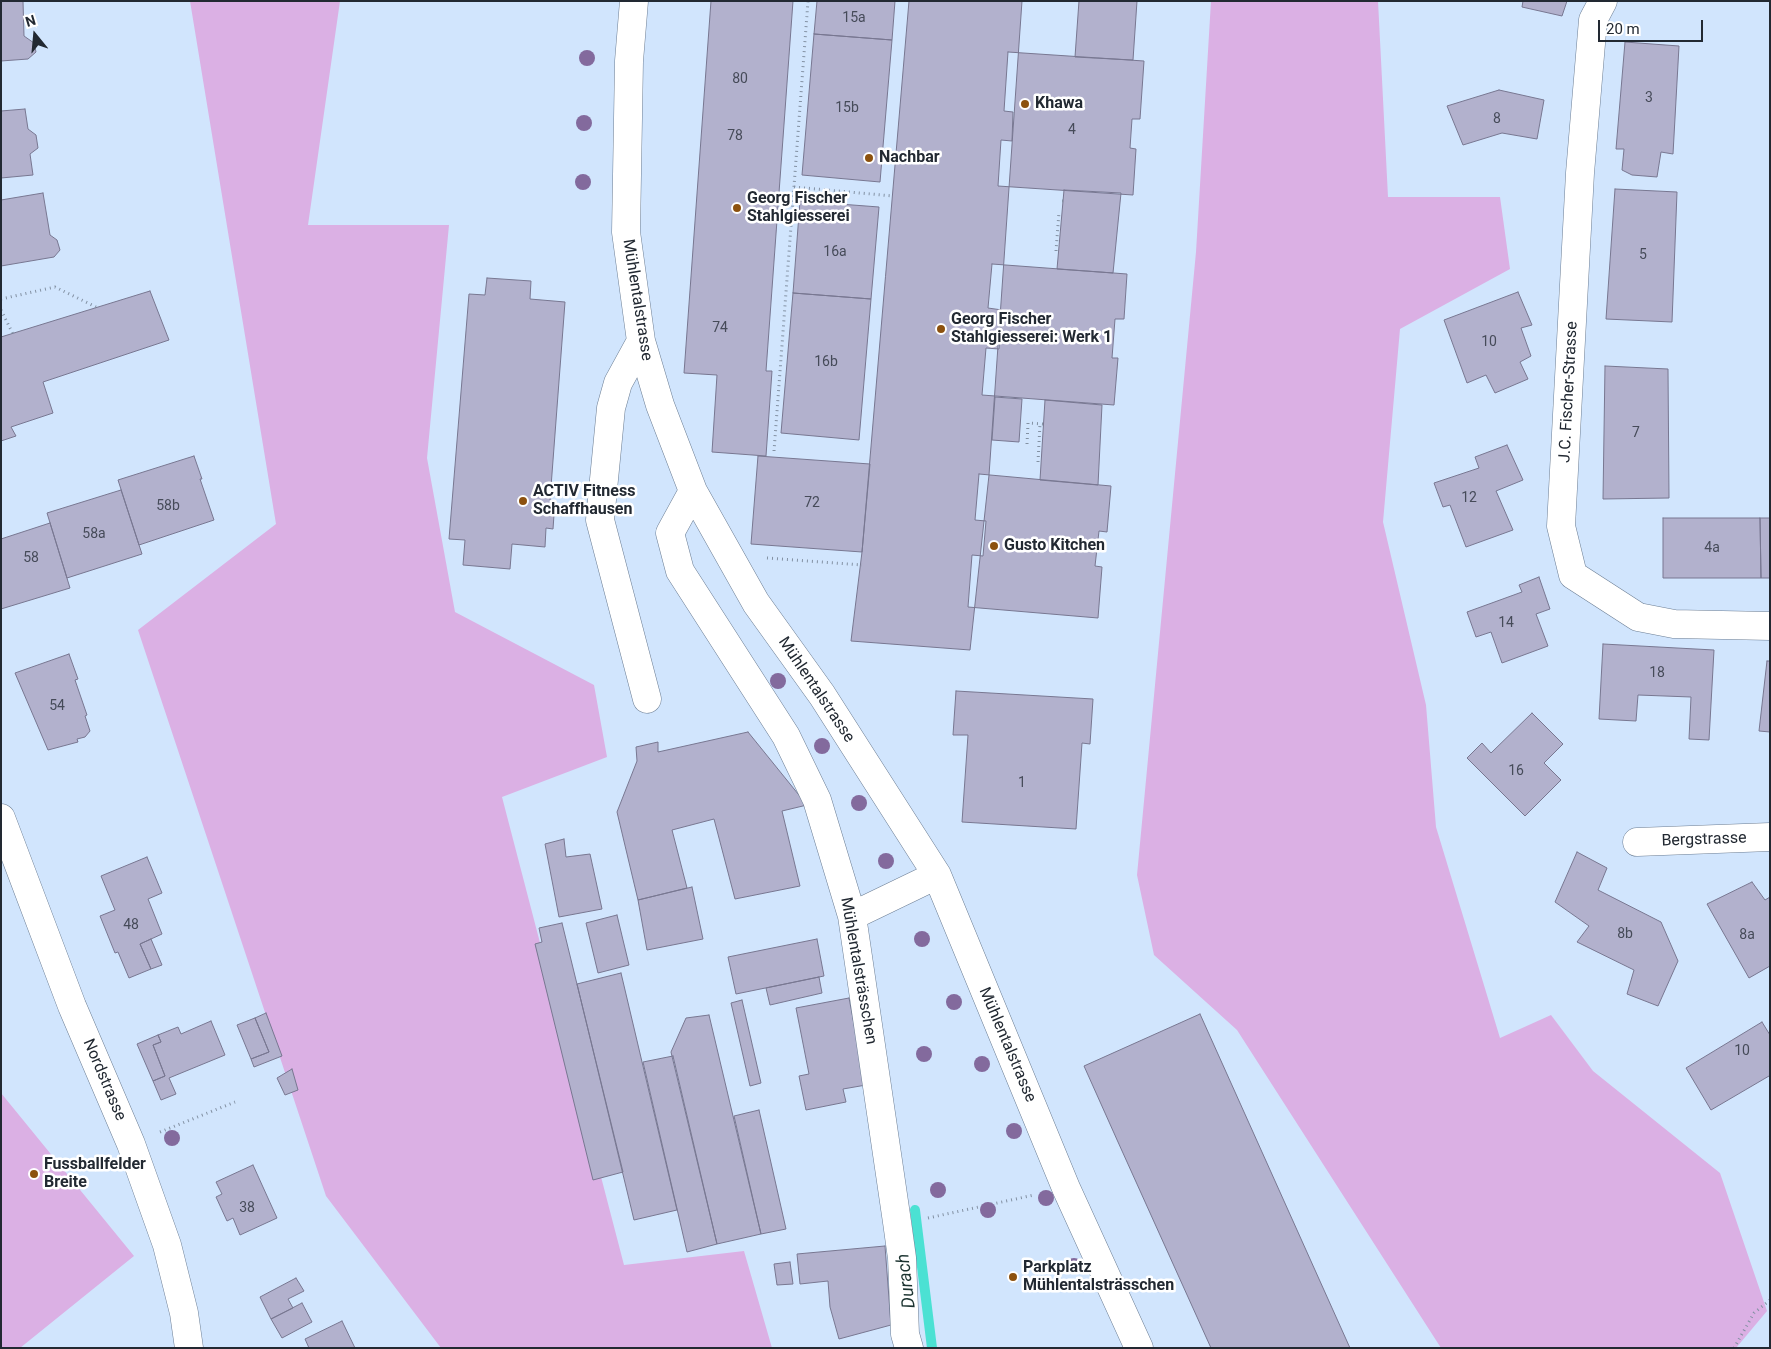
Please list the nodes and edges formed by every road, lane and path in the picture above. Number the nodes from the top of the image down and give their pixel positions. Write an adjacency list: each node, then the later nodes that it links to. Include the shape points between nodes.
1 (634, 1): 12 (street, Mühlentalstrasse, via 629,61 626,232)
2 (808, 1): 4 (path)
3 (1603, 1): 19 (street, J.C. Fischer-Strasse, via 1593,20 1580,173 1561,526 1573,575 1638,617 1674,624)
4 (794, 187): 5 (path); 14 (path)
5 (893, 196)
6 (1059, 212): 7 (path)
7 (1056, 251)
8 (1, 299): 9 (path, via 55,287)
9 (96, 307)
10 (1, 310): 11 (path)
11 (13, 334)
12 (641, 341): 16 (street, Mühlentalstrasse, via 660,405); 20 (street, via 618,384 611,408 600,520)
13 (1027, 444): 15 (path, via 1028,423 1042,424)
14 (774, 451)
15 (1038, 462)
16 (692, 491): 24 (street, Mühlentalstrasse, via 756,603 822,695); 25 (street, Mühlentalsträsschen, via 670,533 680,571 786,736 817,800)
17 (765, 558): 18 (path)
18 (862, 565)
19 (1770, 626)
20 (647, 699)
21 (1, 818): 31 (street, Nordstrasse, via 72,1006 131,1144 164,1236 184,1313)
22 (1770, 837): 23 (street, Bergstrasse)
23 (1637, 842)
24 (937, 875): 25 (street); 28 (street, Mühlentalstrasse)
25 (852, 916): 32 (street, Mühlentalsträsschen, via 902,1258 905,1334)
26 (235, 1102): 27 (path)
27 (159, 1133)
28 (1066, 1188): 29 (path); 33 (street, Mühlentalstrasse)
29 (934, 1218)
30 (1770, 1300): 34 (path, via 1754,1313)
31 (189, 1348)
32 (909, 1348)
33 (1138, 1348)
34 (1734, 1348)

